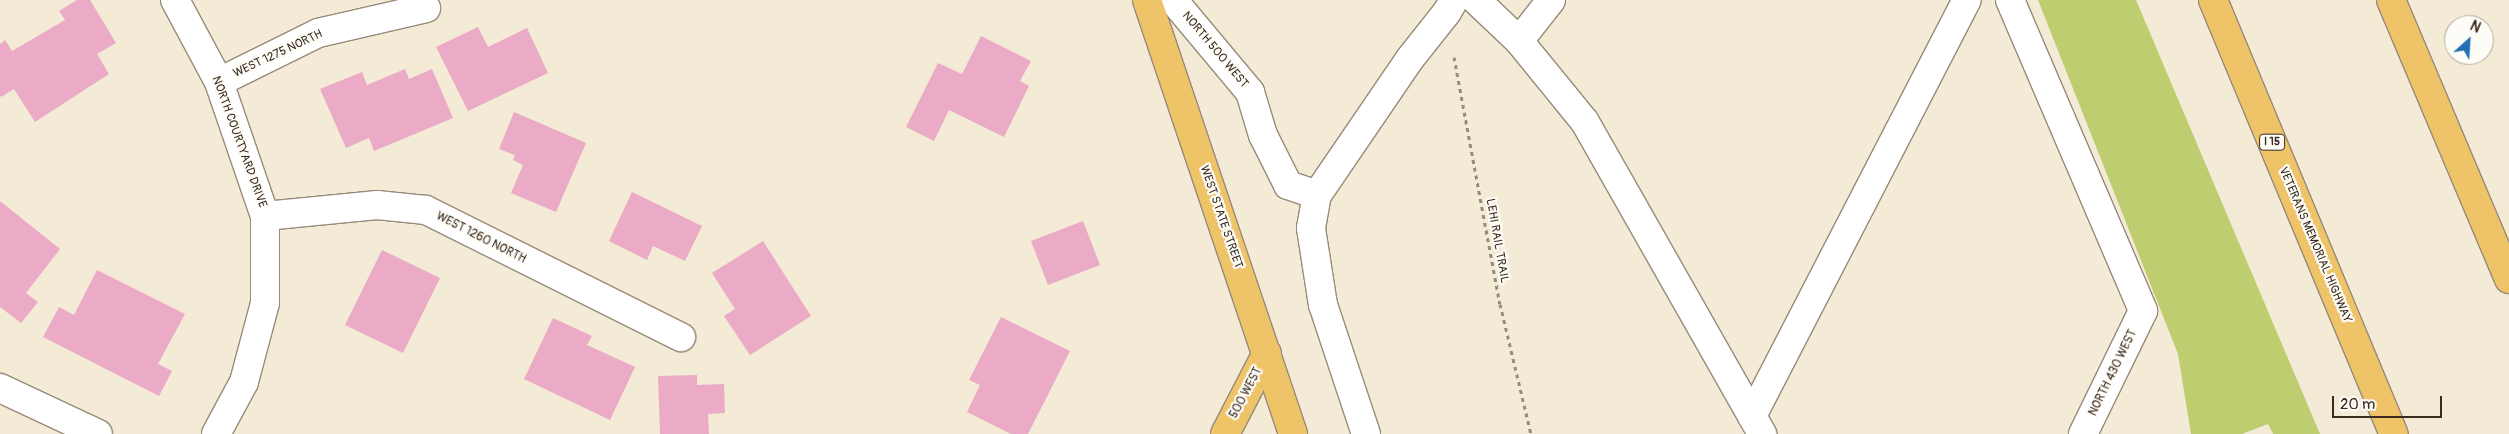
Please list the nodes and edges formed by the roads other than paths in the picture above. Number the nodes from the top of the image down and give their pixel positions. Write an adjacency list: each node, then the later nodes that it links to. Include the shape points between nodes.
1 (175, 0): 13 (street, NORTH COURTYARD DRIVE)
2 (1146, 0): 18 (main road, WEST STATE STREET)
3 (1173, 0): 14 (street, NORTH 500 WEST, via 1250,92 1263,135 1288,185)
4 (1454, 0): 14 (street)
5 (1476, 0): 12 (street)
6 (1551, 0): 12 (street)
7 (1967, 0): 20 (street)
8 (2010, 0): 26 (street, NORTH 430 WEST, via 2142,311)
9 (2213, 0): 27 (main road, VETERANS MEMORIAL HIGHWAY / I 15)
10 (2391, 0): 16 (main road)
11 (426, 8): 13 (street, WEST 1275 NORTH, via 318,33)
12 (1519, 41): 20 (street, via 1585,122)
13 (219, 82): 15 (street, NORTH COURTYARD DRIVE)
14 (1317, 195): 25 (street, via 1311,228 1323,305)
15 (265, 216): 17 (street, WEST 1260 NORTH, via 377,205 426,210); 22 (street, NORTH COURTYARD DRIVE, via 265,303 244,382)
16 (2509, 279)
17 (681, 337)
18 (1267, 353): 23 (main road, 500 WEST); 24 (main road, WEST STATE STREET)
19 (0, 388): 21 (street)
20 (1757, 425)
21 (98, 434)
22 (216, 434)
23 (1225, 434)
24 (1293, 434)
25 (1366, 434)
26 (2083, 434)
27 (2394, 434)

